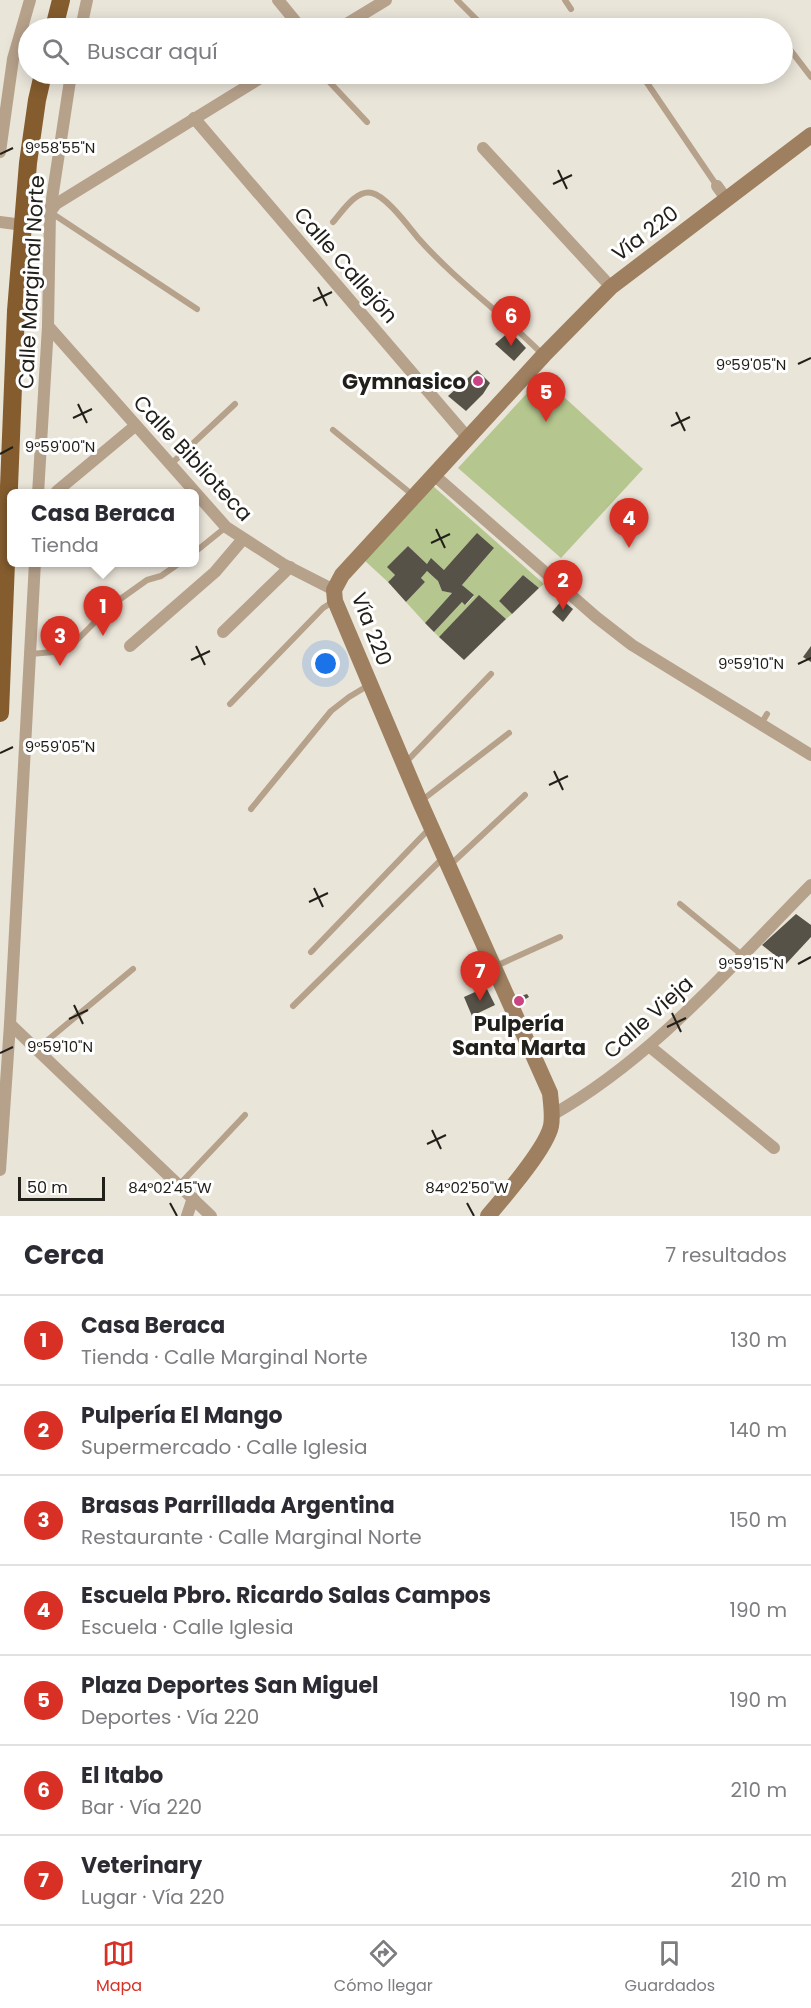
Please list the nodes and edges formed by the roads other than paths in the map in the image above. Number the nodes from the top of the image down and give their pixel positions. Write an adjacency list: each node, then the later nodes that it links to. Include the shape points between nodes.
1 (30, 0): 9 (street)
2 (60, 0): 10 (highway)
3 (87, 0): 11 (street)
4 (278, 0): 12 (street)
5 (386, 0): 13 (street)
6 (458, 0): 14 (lane)
7 (565, 0): 8 (lane)
8 (571, 9)
9 (25, 18)
10 (56, 18)
11 (83, 18)
12 (293, 18)
13 (356, 18)
14 (475, 18)
15 (18, 42): 27 (street)
16 (793, 53): 17 (lane)
17 (811, 77)
18 (41, 84): 32 (highway)
19 (69, 84): 29 (street, Calle Marginal Norte)
20 (250, 84): 23 (street)
21 (332, 84): 24 (lane)
22 (648, 84): 28 (lane)
23 (194, 118): 29 (street, via 56,204); 40 (street, Calle Callejón)
24 (368, 122)
25 (811, 135): 28 (main road, Vía 220)
26 (483, 148): 33 (street)
27 (0, 152)
28 (722, 193): 33 (main road, Vía 220)
29 (50, 212): 34 (lane); 35 (street, Calle Marginal Norte)
30 (0, 222): 32 (street)
31 (333, 222): 36 (lane, via 356,197 375,193 436,259)
32 (23, 225): 43 (highway)
33 (611, 287): 36 (main road, Vía 220)
34 (197, 309)
35 (48, 326): 38 (street, Calle Biblioteca); 44 (street, Calle Marginal Norte)
36 (544, 355): 40 (main road, Vía 220)
37 (235, 404): 41 (lane)
38 (135, 426): 41 (street, Calle Biblioteca); 45 (street)
39 (333, 430): 47 (lane)
40 (468, 438): 42 (main road, Vía 220)
41 (170, 465): 46 (street, Calle Biblioteca)
42 (434, 475): 47 (main road, Vía 220); 65 (street, via 633,645 764,719)
43 (9, 489)
44 (38, 489)
45 (59, 489)
46 (192, 489)
47 (414, 496): 56 (main road, Vía 220, via 342,575)
48 (199, 497): 49 (street, Calle Biblioteca)
49 (226, 527): 51 (street, Calle Biblioteca); 52 (lane)
50 (7, 537): 63 (highway)
51 (243, 539): 55 (street, Calle Biblioteca); 58 (street, via 215,572)
52 (199, 549)
53 (35, 567): 59 (street)
54 (174, 567): 59 (lane, via 147,580 112,605 72,645 54,652)
55 (290, 567): 56 (street, Calle Biblioteca); 57 (street)
56 (334, 595): 61 (main road, Vía 220); 62 (lane)
57 (223, 632)
58 (130, 646)
59 (30, 654): 80 (street)
60 (491, 674): 66 (lane)
61 (369, 684): 66 (main road, Vía 220); 69 (lane, via 332,711)
62 (230, 704)
63 (0, 712)
64 (509, 733): 68 (lane)
65 (811, 754)
66 (404, 765): 68 (main road, Vía 220)
67 (525, 795): 71 (lane)
68 (420, 802): 70 (main road, Vía 220)
69 (251, 809)
70 (432, 827): 71 (main road, Vía 220); 75 (lane)
71 (446, 862): 77 (main road, Vía 220); 79 (lane)
72 (811, 885): 76 (street, Calle Vieja)
73 (680, 904): 76 (lane)
74 (560, 937): 77 (lane)
75 (311, 952)
76 (742, 955): 81 (street, Calle Vieja)
77 (493, 967): 84 (main road, Vía 220, via 550,1093)
78 (133, 969): 82 (lane)
79 (293, 1006)
80 (10, 1024): 82 (street); 86 (street)
81 (649, 1046): 84 (street, Calle Vieja, via 592,1091); 85 (street)
82 (37, 1049): 87 (street)
83 (245, 1115): 87 (lane)
84 (552, 1115): 91 (main road, Vía 220, via 547,1137)
85 (774, 1148)
86 (0, 1170)
87 (179, 1185): 88 (street)
88 (193, 1198): 89 (street); 90 (street)
89 (187, 1216)
90 (212, 1216)
91 (488, 1216)

